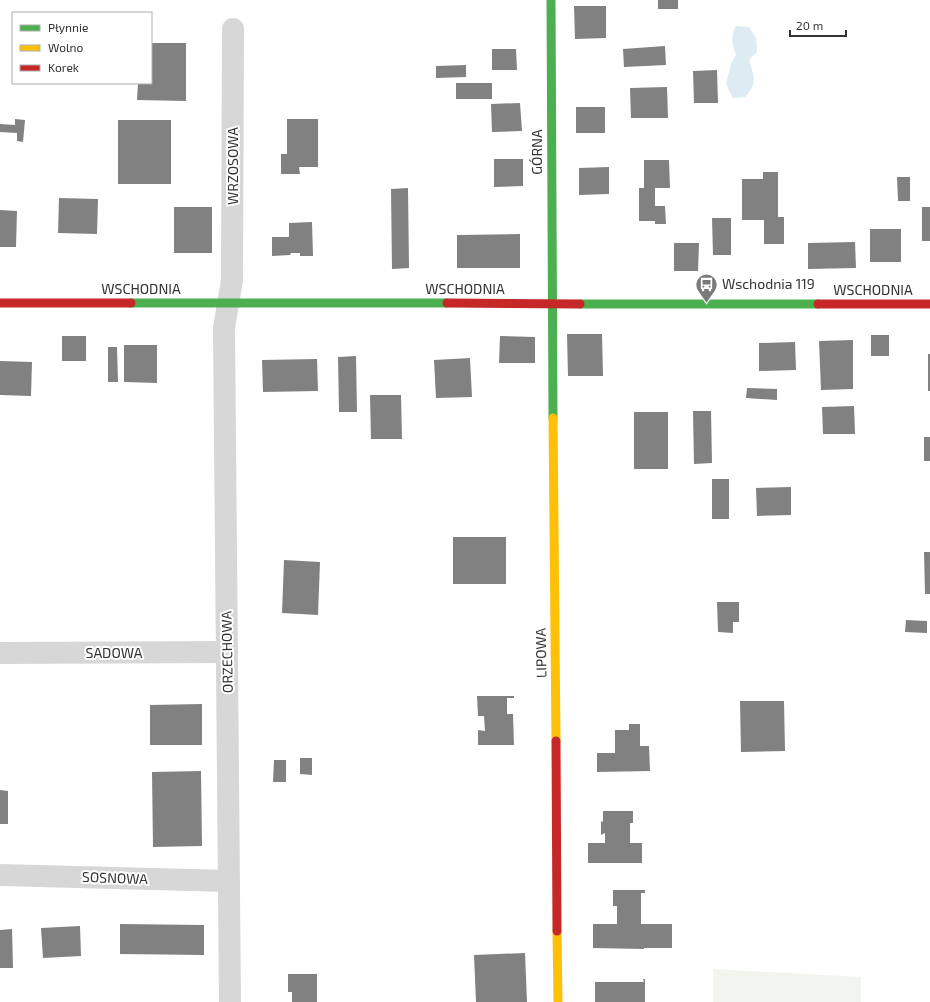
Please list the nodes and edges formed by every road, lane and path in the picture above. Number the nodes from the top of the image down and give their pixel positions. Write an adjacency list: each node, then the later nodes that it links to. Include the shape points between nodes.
1 (551, 0): 5 (street, GÓRNA)
2 (233, 29): 4 (street, WRZOSOWA, via 232,280)
3 (0, 303): 4 (street, WSCHODNIA)
4 (228, 303): 5 (street, WSCHODNIA); 7 (street, ORZECHOWA, via 224,328)
5 (552, 303): 6 (street, WSCHODNIA); 12 (street, LIPOWA)
6 (930, 304)
7 (227, 652): 8 (street, SADOWA); 10 (street, ORZECHOWA)
8 (0, 653)
9 (0, 875): 10 (street, SOSNOWA)
10 (229, 881): 11 (street, ORZECHOWA)
11 (230, 1002)
12 (558, 1002)

